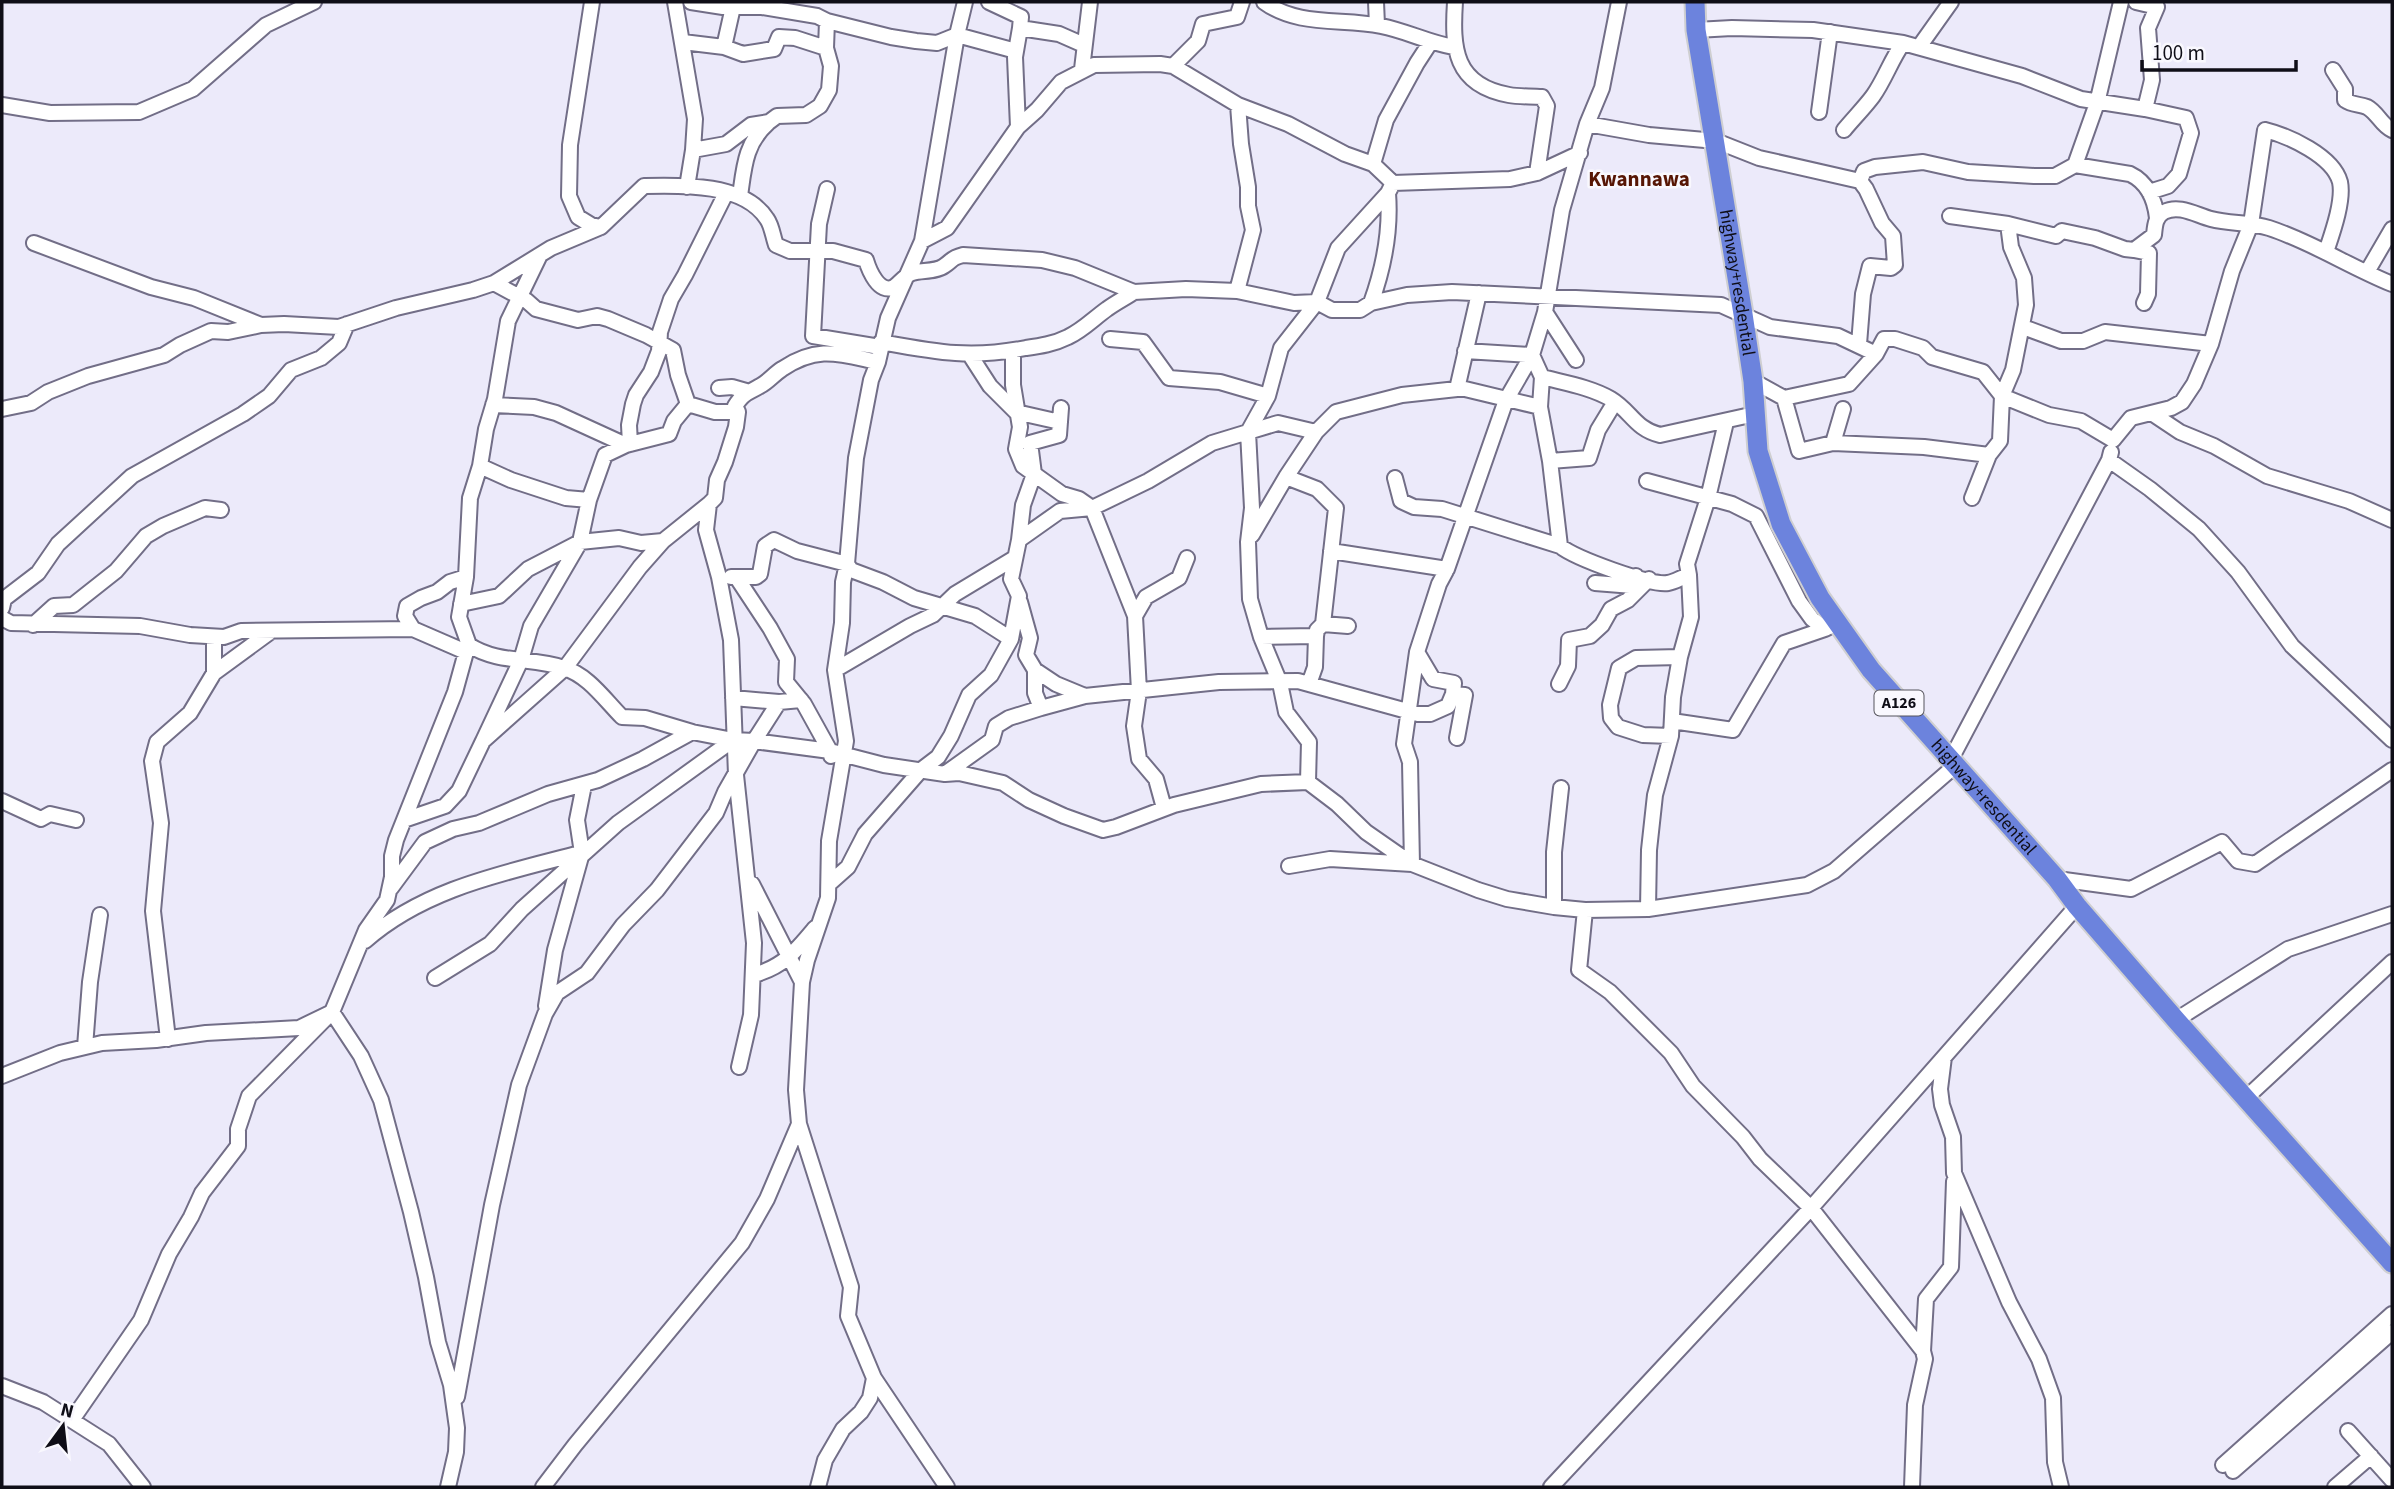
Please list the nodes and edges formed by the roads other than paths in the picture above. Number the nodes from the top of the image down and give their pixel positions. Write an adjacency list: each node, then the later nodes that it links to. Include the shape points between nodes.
1 (314, 2): 37 (street, via 266,25 193,89 139,112 50,113)
2 (592, 2): 64 (street, via 570,145 569,196 578,216)
3 (675, 2): 24 (street)
4 (691, 2): 17 (street)
5 (965, 2): 23 (street)
6 (989, 2): 19 (street)
7 (1090, 2): 27 (street)
8 (1242, 2): 33 (street, via 1237,17 1203,23 1198,41)
9 (1264, 2): 20 (street, via 1302,17)
10 (1376, 2): 20 (street)
11 (1455, 2): 29 (street)
12 (1619, 2): 42 (street, via 1602,88)
13 (1695, 2): 21 (highway, highway+resdential / A126)
14 (1951, 2): 30 (street)
15 (2120, 2): 36 (street)
16 (2136, 2): 39 (street, via 2157,7 2148,28 2152,80)
17 (733, 7): 18 (street); 28 (street)
18 (822, 13): 23 (street, via 891,37 937,43); 31 (street)
19 (1021, 15): 27 (street); 32 (street)
20 (1377, 25): 25 (street)
21 (1696, 30): 22 (street); 46 (highway, highway+resdential / A126)
22 (1830, 32): 26 (street); 40 (street)
23 (957, 35): 32 (street); 66 (street)
24 (683, 42): 28 (street); 47 (street, via 694,105)
25 (1430, 43): 29 (street); 49 (street, via 1386,120)
26 (1903, 43): 30 (street); 44 (street, via 1872,97)
27 (1084, 45): 34 (street)
28 (724, 47): 31 (street, via 743,54 774,49 779,37)
29 (1454, 47): 51 (street, via 1466,75 1480,85 1509,95 1542,97 1547,106)
30 (1919, 47): 36 (street)
31 (826, 48): 41 (street, via 831,66 829,90 820,106 806,115 777,116)
32 (1016, 51): 43 (street)
33 (1173, 66): 34 (street, via 1094,65); 38 (street)
34 (1082, 69): 43 (street, via 1061,82)
35 (2333, 70): 45 (street, via 2345,89 2345,100 2365,106)
36 (2097, 103): 39 (street); 50 (street)
37 (2, 105)
38 (1238, 105): 49 (street); 77 (street, via 1254,230)
39 (2145, 109): 53 (street, via 2186,118 2191,133 2179,174)
40 (1818, 112)
41 (769, 122): 47 (street, via 751,125 726,144); 58 (street, via 756,133)
42 (1587, 124): 46 (street); 48 (street)
43 (1018, 127): 66 (street, via 947,228)
44 (1844, 130)
45 (2392, 130)
46 (1716, 141): 52 (street, via 1759,158); 85 (highway, highway+resdential / A126)
47 (694, 150): 54 (street)
48 (1580, 153): 51 (street); 79 (street, via 1562,210)
49 (1373, 163): 55 (street)
50 (2075, 165): 52 (street, via 2055,176 2034,176 1910,162 1864,171); 57 (street, via 2130,174)
51 (1537, 173): 55 (street)
52 (1860, 181): 92 (street, via 1893,236 1895,265 1870,266)
53 (2168, 186): 57 (street); 59 (street)
54 (687, 187): 58 (street); 64 (street, via 644,187)
55 (1390, 188): 81 (street, via 1338,248); 82 (street, via 1383,270)
56 (827, 190): 68 (street)
57 (2149, 192): 61 (street)
58 (733, 195): 68 (street, via 762,212 776,245 790,251); 90 (street, via 671,299)
59 (2182, 209): 61 (street, via 2168,210); 63 (street, via 2211,219)
60 (1950, 216): 62 (street)
61 (2157, 218): 69 (street, via 2154,235)
62 (2008, 224): 69 (street, via 2056,236 2062,231 2073,233); 88 (street, via 2011,247 2024,278)
63 (2251, 224): 70 (street); 70 (street, via 2265,130 2282,134 2311,150 2340,182); 93 (street)
64 (601, 226): 71 (street)
65 (2392, 229): 72 (street)
66 (922, 241): 73 (street)
67 (34, 243): 87 (street)
68 (819, 250): 73 (street, via 866,260 870,272 886,288); 91 (street, via 813,336)
69 (2134, 250): 83 (street, via 2149,253)
70 (2326, 252): 72 (street)
71 (540, 256): 74 (street); 80 (street)
72 (2367, 272): 75 (street)
73 (909, 274): 76 (street, via 943,267 951,258 963,255 1042,260); 91 (street, via 893,303)
74 (494, 283): 80 (street); 86 (street)
75 (2392, 284)
76 (1134, 292): 77 (street); 94 (street, via 1067,338)
77 (1237, 292): 81 (street, via 1294,303)
78 (1479, 293): 79 (street); 82 (street, via 1407,295); 95 (street)
79 (1546, 296): 84 (street); 85 (street, via 1721,305)
80 (518, 297): 90 (street, via 536,309 578,320 608,319); 112 (street, via 508,321)
81 (1317, 302): 82 (street, via 1332,310 1360,310); 106 (street, via 1281,348)
82 (1371, 303)
83 (2144, 303)
84 (1545, 312): 98 (street); 99 (street)
85 (1743, 314): 92 (street, via 1770,327 1838,336); 102 (highway, highway+resdential / A126)
86 (347, 324): 87 (street); 163 (street, via 339,343 321,358 291,370 269,396 132,476 58,544 38,573 4,599)
87 (261, 325): 114 (street, via 211,331 164,355 88,376 31,403)
88 (2023, 327): 93 (street, via 2061,341 2083,341 2105,332); 107 (street)
89 (1110, 339): 106 (street, via 1143,342 1169,378 1220,382)
90 (660, 342): 111 (street, via 673,350); 127 (street, via 651,372 633,404)
91 (881, 344): 97 (street); 100 (street)
92 (1859, 344): 96 (street)
93 (2211, 344): 119 (street, via 2182,402)
94 (1013, 351): 97 (street); 117 (street)
95 (1465, 351): 98 (street); 104 (street)
96 (1876, 354): 107 (street, via 1884,339 1923,348 1932,357 1983,372); 108 (street, via 1849,384)
97 (970, 355): 117 (street, via 990,386)
98 (1532, 355): 101 (street); 109 (street)
99 (1576, 360)
100 (878, 362): 105 (street, via 816,354); 152 (street, via 856,458)
101 (1542, 377): 110 (street, via 1598,391); 113 (street)
102 (1753, 381): 108 (street); 118 (highway, highway+resdential / A126)
103 (719, 388): 105 (street)
104 (1457, 389): 109 (street); 124 (street, via 1392,397 1336,412)
105 (746, 391): 116 (street, via 735,406)
106 (1268, 396): 123 (street)
107 (2002, 396): 122 (street); 128 (street, via 2000,441)
108 (1784, 398): 126 (street, via 1799,451)
109 (1506, 400): 113 (street); 142 (street)
110 (1615, 401): 121 (street, via 1645,432 1660,435); 130 (street, via 1598,429 1589,458)
111 (688, 404): 116 (street, via 715,412); 127 (street, via 669,434)
112 (494, 405): 127 (street, via 556,413); 131 (street)
113 (1540, 407): 130 (street)
114 (2, 409)
115 (1843, 409): 126 (street)
116 (738, 412): 139 (street, via 715,498)
117 (1016, 412): 132 (street, via 1020,427 1016,449 1023,467); 132 (street, via 1061,415 1059,435 1030,443)
118 (1755, 414): 121 (street); 168 (highway, highway+resdential / A126, via 1758,451 1781,524)
119 (2152, 414): 120 (street); 143 (street, via 2267,476 2349,501)
120 (2131, 418): 122 (street); 125 (street)
121 (1726, 422): 136 (street)
122 (2097, 429): 125 (street)
123 (1248, 432): 124 (street, via 1278,423); 140 (street, via 1212,443); 147 (street, via 1252,508)
124 (1316, 432): 133 (street)
125 (2113, 440): 129 (street)
126 (1833, 443): 128 (street, via 1924,446)
127 (628, 444): 138 (street, via 605,455)
128 (1989, 455): 137 (street)
129 (2109, 460): 198 (street, via 2199,529 2238,572 2292,646); 202 (street)
130 (1550, 461): 148 (street)
131 (480, 466): 138 (street, via 566,498); 155 (street, via 470,498)
132 (1034, 474): 140 (street); 144 (street, via 1023,506)
133 (1286, 477): 147 (street); 149 (street, via 1317,489 1336,508)
134 (1395, 478): 142 (street, via 1401,501)
135 (1647, 481): 136 (street)
136 (1708, 498): 154 (street, via 1687,564); 168 (street, via 1756,516 1799,601 1812,619)
137 (1972, 498)
138 (589, 500): 146 (street)
139 (709, 504): 145 (street); 156 (street, via 706,530)
140 (1092, 508): 144 (street, via 1060,511); 164 (street)
141 (221, 510): 166 (street, via 205,508 146,536 116,571 73,605 54,606)
142 (1465, 517): 148 (street); 153 (street)
143 (2392, 520)
144 (1019, 540): 151 (street)
145 (663, 541): 146 (street, via 619,538); 179 (street)
146 (580, 542): 161 (street, via 528,569 499,596); 178 (street, via 531,626)
147 (1248, 542): 173 (street, via 1250,599)
148 (1560, 547): 157 (street, via 1596,564)
149 (1331, 551): 153 (street); 170 (street)
150 (1187, 558): 164 (street, via 1179,578 1146,597)
151 (1013, 559): 160 (street, via 1011,579); 162 (street)
152 (847, 564): 158 (street, via 774,540 765,546 760,574); 162 (street, via 851,570); 180 (street)
153 (1447, 569): 176 (street)
154 (1689, 575): 157 (street, via 1668,583); 177 (street, via 1691,617)
155 (466, 577): 161 (street); 169 (street, via 407,606 405,615)
156 (719, 577): 158 (street); 189 (street, via 731,640)
157 (1642, 577): 159 (street, via 1633,586); 185 (street, via 1628,600 1611,609 1590,636 1569,640 1569,666)
158 (737, 578): 190 (street, via 787,659 786,682)
159 (1595, 583)
160 (1019, 596): 174 (street); 181 (street, via 1030,638 1026,655)
161 (461, 604): 175 (street, via 459,618)
162 (941, 606): 174 (street, via 975,616); 180 (street, via 933,615)
163 (2, 608)
164 (1135, 616): 186 (street)
165 (2, 618): 166 (street)
166 (33, 625): 172 (street, via 140,626)
167 (1348, 626): 170 (street)
168 (1831, 626): 194 (street, via 1784,643 1733,730); 202 (highway, highway+resdential / A126)
169 (413, 629): 171 (street); 175 (street)
170 (1320, 630): 173 (street); 184 (street)
171 (270, 632): 172 (street); 182 (street)
172 (214, 636): 182 (street)
173 (1261, 637): 183 (street)
174 (1012, 639): 203 (street, via 991,675 969,695 950,740)
175 (467, 649): 178 (street); 213 (street, via 455,692)
176 (1417, 652): 187 (street, via 1433,679 1454,683); 193 (street)
177 (1680, 657): 194 (street); 194 (street, via 1636,658 1619,668 1610,705 1611,718 1618,727 1643,735)
178 (521, 660): 179 (street); 199 (street)
179 (565, 668): 195 (street, via 586,680 622,717 645,718); 199 (street)
180 (835, 670): 201 (street, via 846,741)
181 (1035, 670): 188 (street); 192 (street, via 1035,694)
182 (214, 673): 237 (street, via 190,713 157,742 152,761 161,823 153,911)
183 (1280, 683): 184 (street); 186 (street, via 1219,682); 207 (street, via 1286,712 1308,742)
184 (1308, 684): 193 (street)
185 (1559, 684)
186 (1139, 691): 188 (street); 211 (street, via 1134,726 1139,759 1156,779)
187 (1454, 694): 193 (street, via 1448,706 1430,714); 196 (street, via 1465,695)
188 (1085, 696): 192 (street)
189 (733, 698): 191 (street); 197 (street)
190 (801, 700): 191 (street); 201 (street)
191 (779, 702): 200 (street)
192 (1041, 708): 205 (street, via 996,726 992,740)
193 (1409, 712): 215 (street, via 1404,744 1410,762)
194 (1672, 729): 223 (street, via 1655,795)
195 (692, 732): 197 (street); 208 (street)
196 (1457, 738)
197 (733, 740): 200 (street); 206 (street); 214 (street)
198 (2392, 740)
199 (483, 741): 213 (street, via 459,790 444,806)
200 (754, 741): 201 (street); 206 (street)
201 (837, 754): 203 (street); 219 (street, via 840,781 829,841)
202 (1953, 763): 218 (highway, highway+resdential / A126); 223 (street, via 1834,871 1807,885)
203 (921, 770): 205 (street); 219 (street, via 865,834 848,867)
204 (2392, 770): 218 (street, via 2255,864 2238,861 2222,842 2131,889)
205 (945, 774): 211 (street, via 1003,783 1029,800 1103,830)
206 (736, 775): 217 (street); 235 (street, via 716,813 657,890 623,925 587,974 557,993)
207 (1308, 782): 211 (street, via 1261,784); 215 (street)
208 (584, 785): 214 (street, via 577,820); 220 (street, via 548,794 425,842)
209 (1561, 788): 222 (street)
210 (2, 801): 212 (street, via 41,819 50,814)
211 (1164, 808)
212 (76, 820)
213 (404, 820): 220 (street, via 392,856)
214 (582, 853): 228 (street, via 476,880 432,898); 232 (street, via 490,944); 235 (street, via 555,950)
215 (1412, 864): 216 (street, via 1331,859); 222 (street, via 1507,899)
216 (1289, 866)
217 (748, 877): 229 (street); 231 (street)
218 (2057, 879): 221 (highway, highway+resdential / A126)
219 (830, 883): 227 (street)
220 (388, 892): 228 (street)
221 (2077, 906): 236 (highway, highway+resdential / A126); 239 (street)
222 (1553, 907): 224 (street)
223 (1648, 909): 224 (street)
224 (1586, 910): 245 (street, via 1579,970 1610,992 1671,1053 1693,1086)
225 (2392, 914): 236 (street, via 2288,949)
226 (100, 915): 238 (street)
227 (820, 922): 229 (street); 233 (street)
228 (359, 946): 234 (street)
229 (791, 957): 231 (street, via 774,970); 233 (street)
230 (2392, 962): 242 (street)
231 (754, 975): 240 (street)
232 (435, 978)
233 (802, 982): 243 (street, via 796,1090)
234 (332, 1013): 237 (street, via 299,1028); 252 (street, via 361,1056 381,1100); 253 (street, via 249,1096 238,1129 238,1146 202,1193 141,1320)
235 (545, 1014): 252 (street, via 519,1085)
236 (2176, 1020): 242 (highway, highway+resdential / A126)
237 (168, 1039): 238 (street)
238 (85, 1047): 241 (street)
239 (1945, 1056): 244 (street, via 1940,1089 1953,1138); 245 (street)
240 (739, 1067)
241 (2, 1076)
242 (2246, 1098): 246 (highway, highway+resdential / A126)
243 (799, 1125): 250 (street, via 851,1287 848,1316); 259 (street, via 742,1243)
244 (1954, 1173): 249 (street, via 1951,1267 1926,1299); 264 (street, via 2053,1398 2055,1462)
245 (1811, 1208): 249 (street); 262 (street)
246 (2392, 1264)
247 (2392, 1314): 248 (street, via 2228,1468)
248 (2392, 1332)
249 (1923, 1352): 263 (street, via 1915,1405)
250 (874, 1378): 260 (street, via 870,1398 843,1429 825,1460); 261 (street)
251 (2, 1386): 253 (street, via 43,1402)
252 (454, 1406): 258 (street, via 456,1452)
253 (72, 1420): 257 (street, via 109,1444)
254 (2348, 1431): 255 (street)
255 (2371, 1456): 256 (street); 265 (street)
256 (2392, 1480)
257 (143, 1487)
258 (448, 1487)
259 (543, 1487)
260 (818, 1487)
261 (947, 1487)
262 (1551, 1487)
263 (1912, 1487)
264 (2061, 1487)
265 (2335, 1487)

